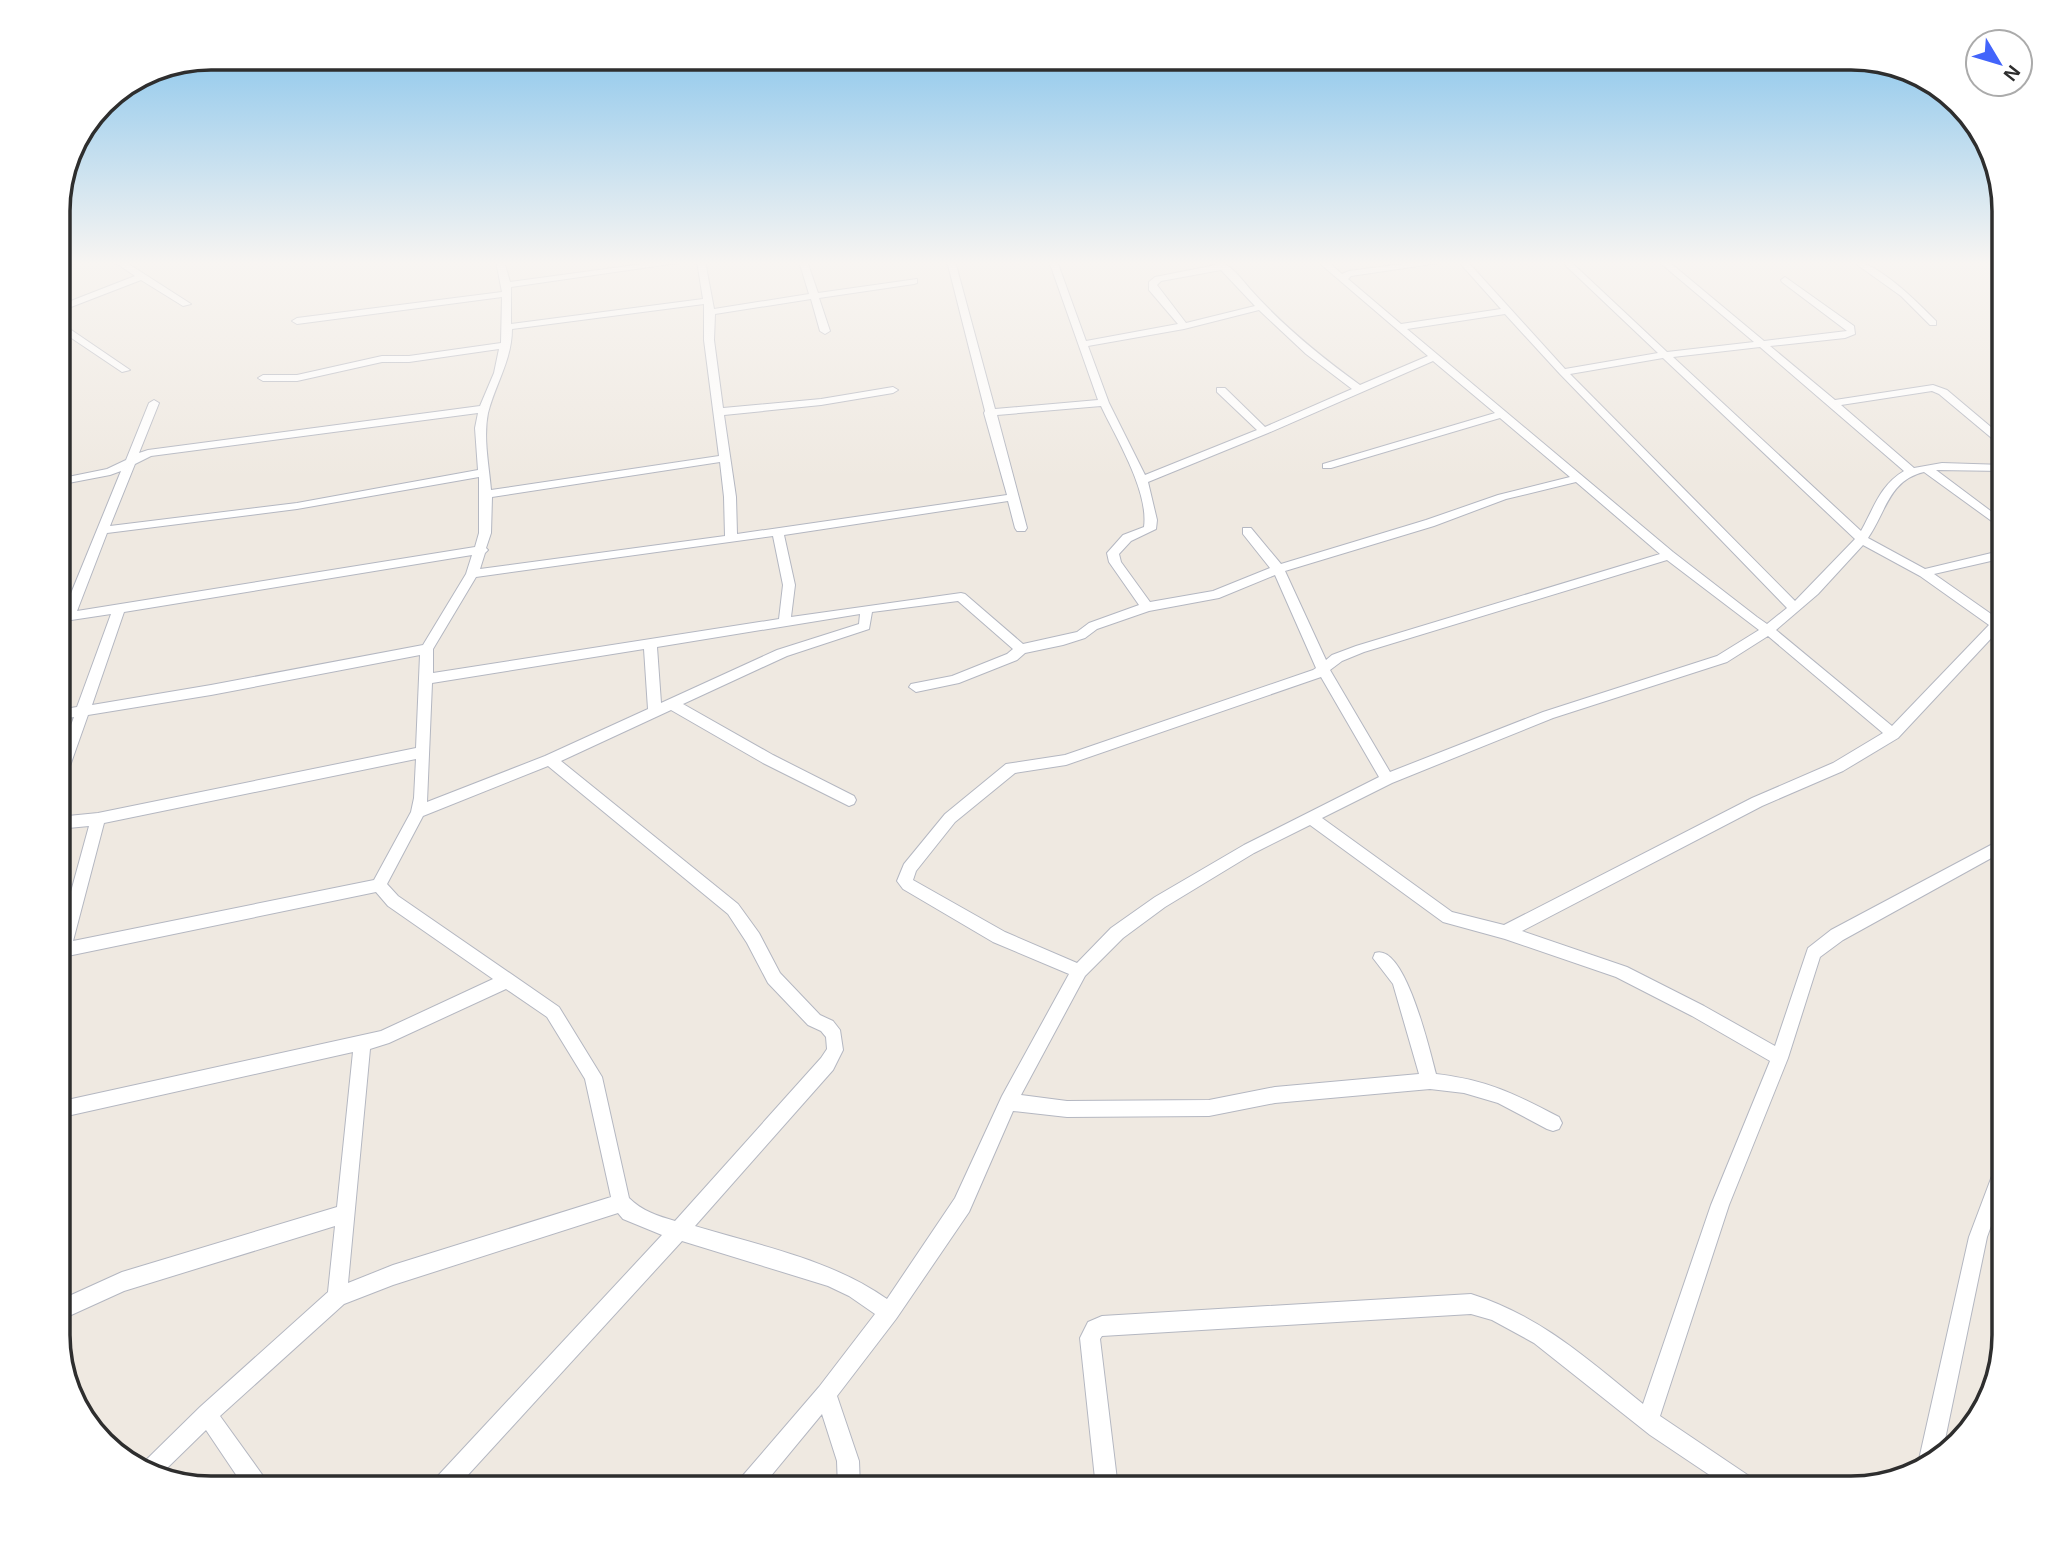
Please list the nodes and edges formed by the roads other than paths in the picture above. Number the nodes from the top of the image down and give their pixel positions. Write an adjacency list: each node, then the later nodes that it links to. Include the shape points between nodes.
1 (70, 333): 18 (street)
2 (506, 333): 15 (street)
3 (709, 333): 28 (street)
4 (969, 333): 29 (street)
5 (1079, 333): 13 (street)
6 (1144, 333): 13 (street)
7 (1288, 333): 21 (street)
8 (1407, 333): 17 (street)
9 (1529, 333): 19 (street)
10 (1640, 333): 16 (street)
11 (1745, 333): 14 (street)
12 (1849, 333): 14 (street)
13 (1083, 344): 24 (street)
14 (1758, 344): 16 (street); 25 (street)
15 (505, 345): 20 (street, via 382,359 298,378); 27 (street)
16 (1663, 355): 19 (street); 51 (street)
17 (1434, 357): 21 (street); 30 (street)
18 (125, 370)
19 (1563, 372): 60 (street)
20 (263, 378)
21 (1359, 389): 31 (street)
22 (893, 390): 28 (street)
23 (1222, 390): 31 (street)
24 (1104, 403): 29 (street); 42 (street)
25 (1833, 403): 32 (street, via 1933,388); 38 (street)
26 (154, 404): 34 (street)
27 (484, 409): 34 (street, via 160,451); 39 (street)
28 (719, 412): 33 (street)
29 (989, 413): 44 (street)
30 (1502, 414): 35 (street); 40 (street)
31 (1265, 431): 42 (street)
32 (1992, 433)
33 (724, 458): 43 (street); 50 (street)
34 (130, 464): 41 (street); 47 (street)
35 (1327, 466)
36 (1926, 468): 37 (street); 38 (street); 45 (street)
37 (1992, 468)
38 (1911, 471): 51 (street, via 1885,490)
39 (482, 473): 43 (street); 47 (street, via 332,500)
40 (1578, 478): 53 (street); 55 (street, via 1502,497)
41 (70, 480)
42 (1142, 480): 59 (street, via 1150,529 1126,538 1112,553)
43 (486, 494): 52 (street)
44 (1013, 497): 46 (street); 49 (street)
45 (1992, 517)
46 (1021, 528)
47 (104, 530): 58 (street)
48 (1247, 531): 55 (street)
49 (778, 533): 50 (street); 65 (street, via 791,580)
50 (731, 539): 57 (street)
51 (1862, 539): 56 (street); 60 (street)
52 (482, 550): 57 (street); 61 (street)
53 (1669, 555): 66 (street); 71 (street, via 1360,649 1328,663)
54 (1992, 557): 56 (street)
55 (1278, 569): 59 (street, via 1215,595); 71 (street)
56 (1924, 573): 64 (street)
57 (471, 574): 69 (street)
58 (70, 602)
59 (1147, 607): 70 (street, via 1093,626 1081,635)
60 (1794, 607): 66 (street)
61 (120, 609): 63 (street); 75 (street)
62 (866, 609): 65 (street); 70 (street, via 961,597); 74 (street, via 865,626 782,653)
63 (70, 616)
64 (1992, 620)
65 (785, 622): 68 (street)
66 (1768, 629): 78 (street); 82 (street, via 1721,659 1548,715)
67 (1992, 635): 78 (street)
68 (650, 643): 72 (street); 77 (street)
69 (428, 649): 72 (street); 75 (street)
70 (1021, 649): 73 (street, via 954,680)
71 (1324, 671): 82 (street); 94 (street, via 1066,760 1011,768 950,818 909,867 905,875 908,885 999,937)
72 (427, 678): 80 (street)
73 (916, 687)
74 (673, 705): 77 (street); 83 (street)
75 (83, 710): 76 (street); 79 (street)
76 (70, 713)
77 (655, 713): 81 (street)
78 (1894, 734): 91 (street, via 1838,767 1757,802)
79 (70, 746)
80 (424, 752): 84 (street); 86 (street)
81 (550, 760): 84 (street); 105 (street, via 733,909 774,978 834,1035 835,1050 827,1064)
82 (1387, 779): 85 (street)
83 (849, 800)
84 (418, 812): 89 (street)
85 (1311, 818): 91 (street, via 1448,917); 94 (street, via 1160,902 1117,933)
86 (98, 819): 87 (street); 90 (street)
87 (70, 822)
88 (1992, 853): 97 (street, via 1837,934 1814,953)
89 (379, 885): 92 (street); 95 (street, via 393,901)
90 (70, 916)
91 (1505, 932): 97 (street, via 1621,972)
92 (70, 948)
93 (1381, 958): 98 (street, via 1400,981)
94 (1079, 971): 99 (street)
95 (506, 981): 96 (street, via 405,1029); 103 (street, via 553,1012 593,1077)
96 (362, 1043): 100 (street); 104 (street)
97 (1780, 1058): 111 (street, via 1720,1205)
98 (1430, 1081): 99 (street, via 1275,1095 1209,1108 1067,1110); 101 (street, via 1502,1096)
99 (1008, 1102): 108 (street, via 962,1205)
100 (70, 1107)
101 (1553, 1123)
102 (1992, 1199): 112 (street, via 1978,1237)
103 (621, 1203): 105 (street, via 630,1212); 106 (street)
104 (345, 1214): 106 (street); 107 (street, via 122,1282)
105 (677, 1231): 108 (street, via 831,1278); 115 (street)
106 (337, 1297): 110 (street)
107 (70, 1306)
108 (889, 1312): 109 (street)
109 (826, 1394): 116 (street); 117 (street)
110 (207, 1414): 113 (street); 114 (street)
111 (1648, 1420): 118 (street, via 1540,1336 1493,1309 1471,1304 1102,1325 1090,1338); 119 (street)
112 (1932, 1451)
113 (155, 1465)
114 (250, 1476)
115 (453, 1476)
116 (757, 1476)
117 (849, 1476)
118 (1106, 1476)
119 (1730, 1476)

